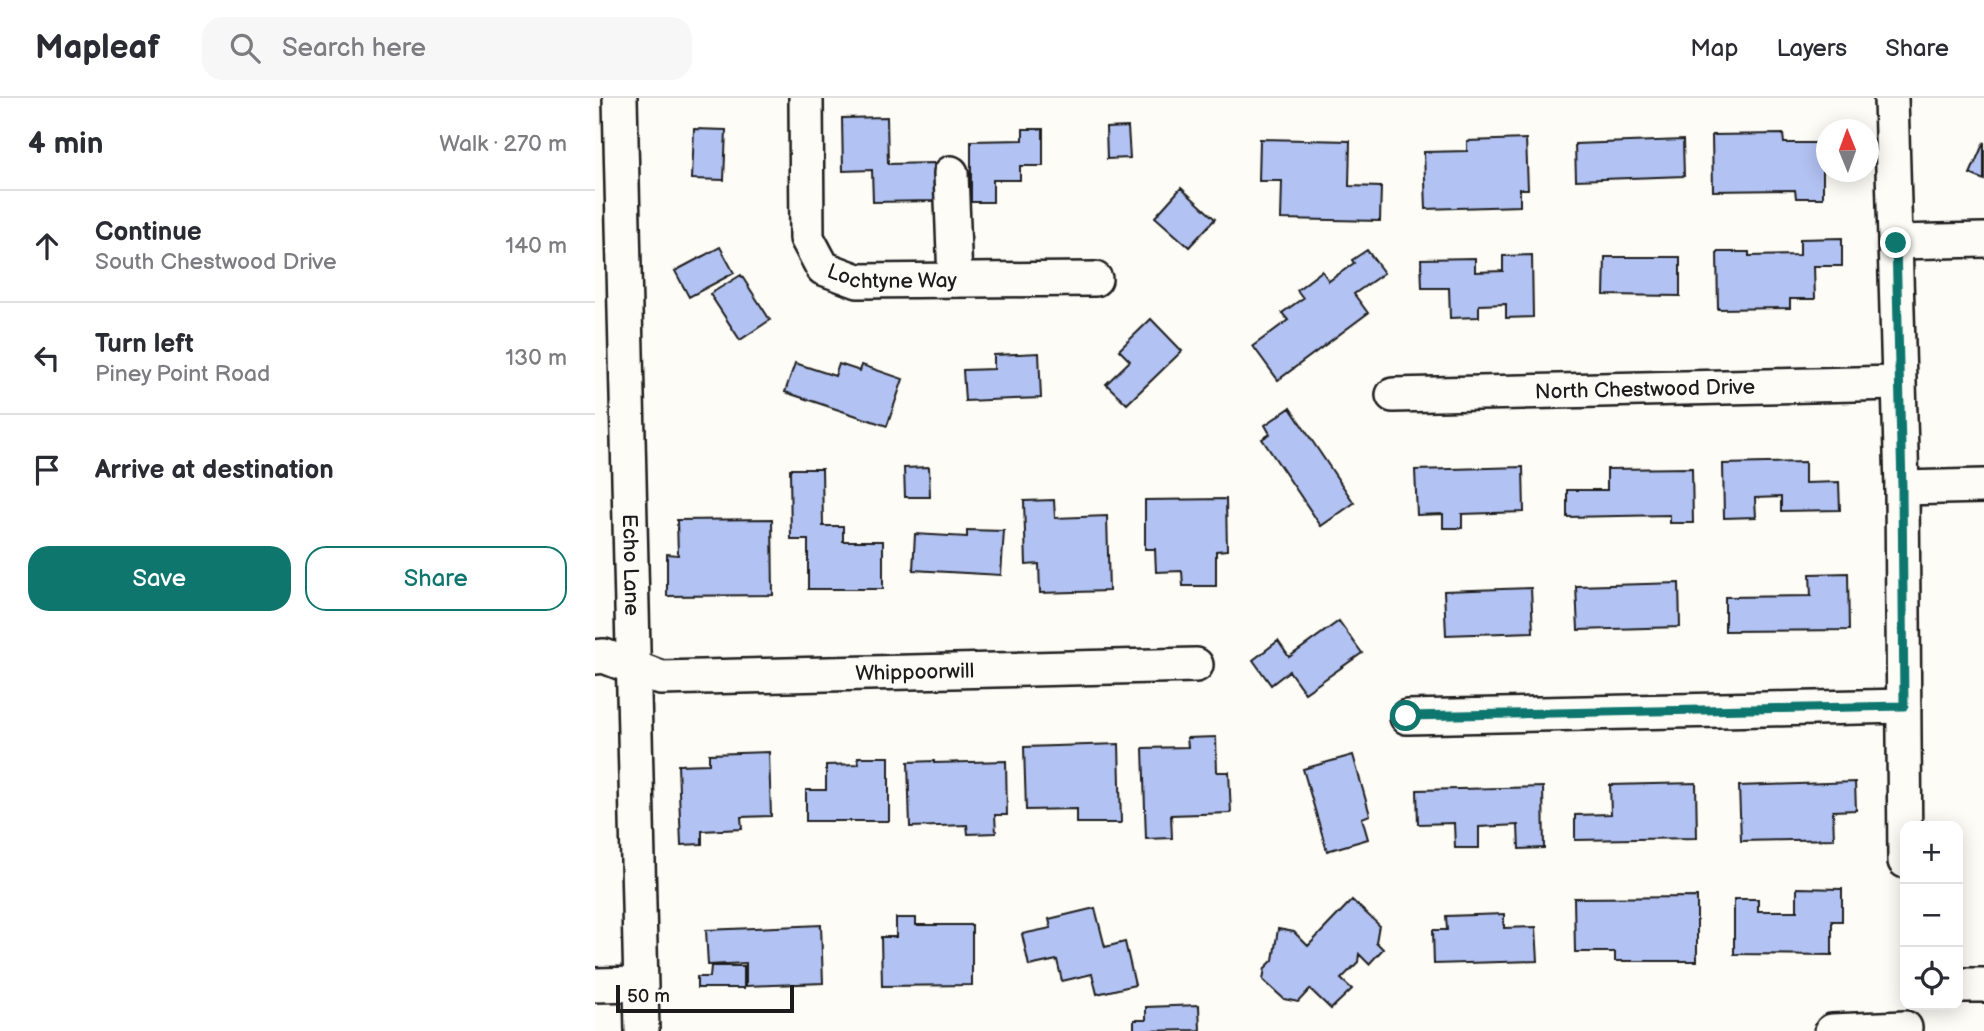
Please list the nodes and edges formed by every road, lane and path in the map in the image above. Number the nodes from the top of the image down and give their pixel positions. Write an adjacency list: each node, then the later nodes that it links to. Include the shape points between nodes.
1 (620, 98): 15 (street, Echo Lane)
2 (806, 98): 8 (street, Lochtyne Way, via 807,238 823,268 858,281)
3 (1891, 98): 6 (street)
4 (951, 173): 8 (street)
5 (1984, 240): 6 (street)
6 (1896, 243): 9 (street)
7 (1095, 279): 8 (street, Lochtyne Way)
8 (955, 280)
9 (1898, 383): 10 (street, North Chestwood Drive); 12 (street)
10 (1393, 395)
11 (1984, 486): 12 (street)
12 (1902, 488): 16 (street)
13 (595, 657): 15 (street, Whippoorwill)
14 (1196, 665): 15 (street, Whippoorwill, via 661,678)
15 (634, 668): 19 (street, Echo Lane)
16 (1904, 706): 17 (street); 18 (street)
17 (1406, 716)
18 (1905, 821)
19 (640, 984): 20 (street); 24 (street, Echo Lane)
20 (595, 985)
21 (1963, 985): 22 (street)
22 (1984, 985)
23 (1905, 1021): 25 (street)
24 (642, 1031)
25 (1832, 1031)

